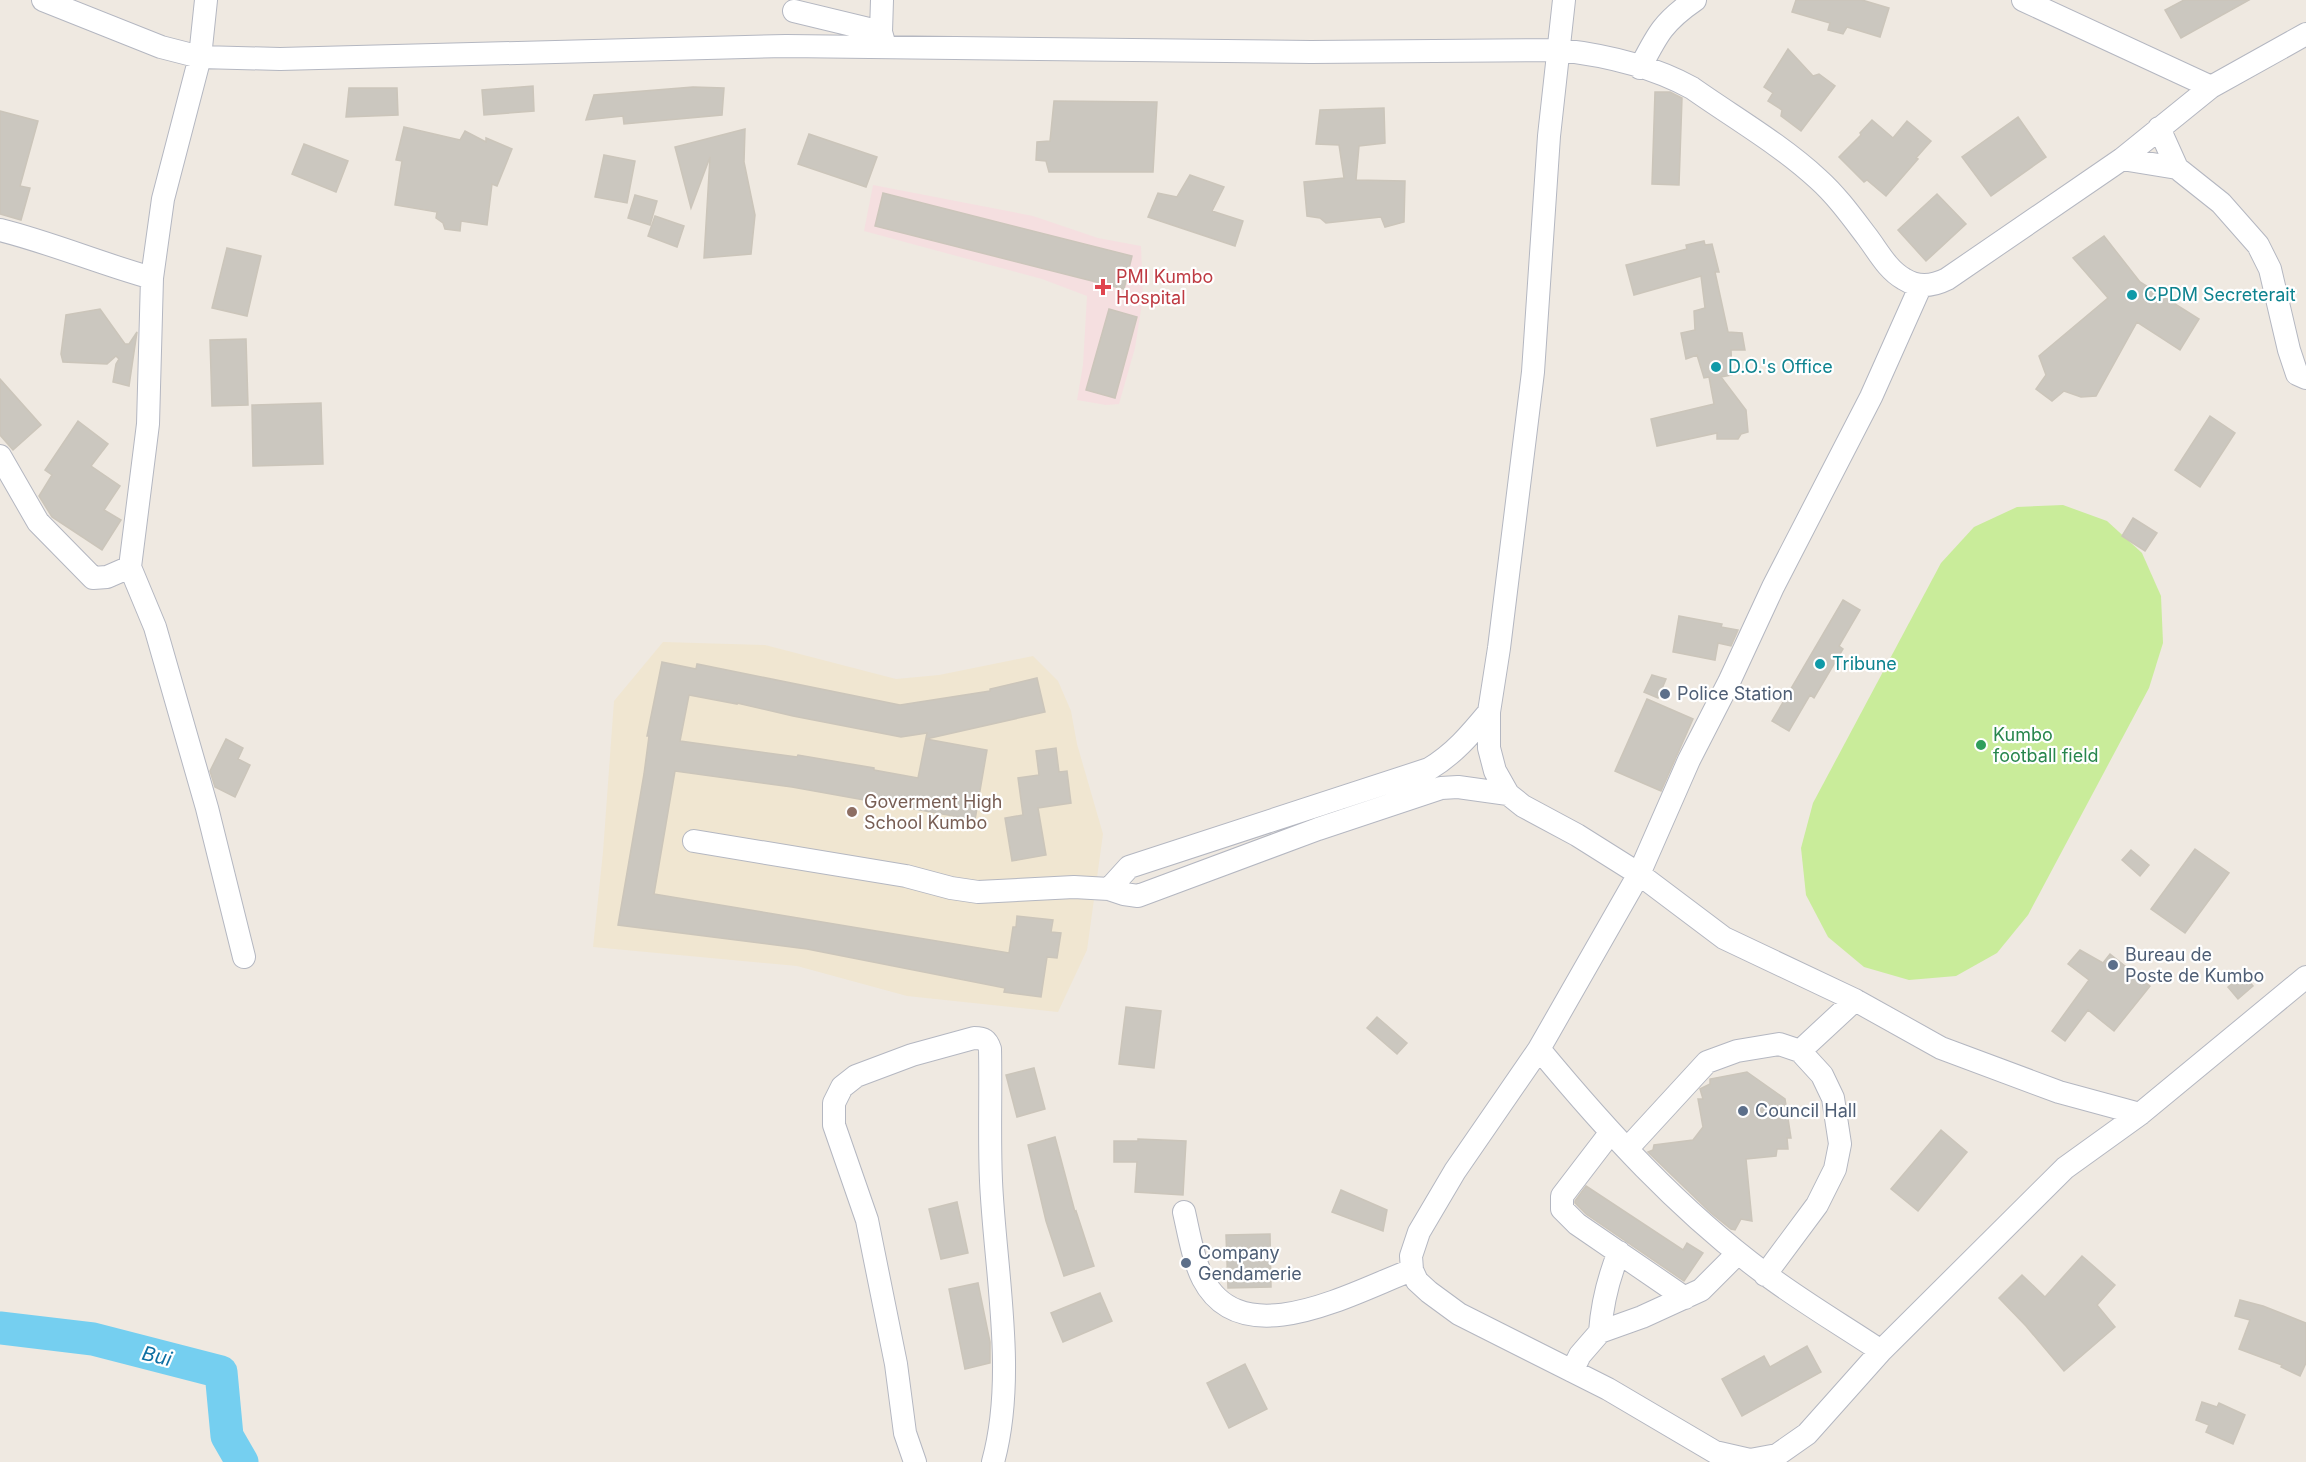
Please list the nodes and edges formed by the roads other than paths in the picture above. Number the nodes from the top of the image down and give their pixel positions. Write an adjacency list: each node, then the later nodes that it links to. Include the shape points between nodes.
1 (43, 0): 11 (street, via 161,47)
2 (206, 0): 11 (street)
3 (882, 0): 9 (street)
4 (1564, 0): 10 (street)
5 (1695, 0): 12 (street, via 1659,31)
6 (2023, 0): 13 (street)
7 (794, 11): 9 (street)
8 (2306, 34): 13 (street)
9 (883, 39): 10 (street, via 1311,52); 11 (street, via 786,46 280,59)
10 (1560, 50): 12 (street, via 1596,54); 23 (street, via 1549,136 1533,372)
11 (200, 57): 18 (street, via 163,199)
12 (1640, 68): 19 (street, via 1692,87 1818,178 1844,205 1891,270)
13 (2211, 87): 14 (street)
14 (2159, 128): 15 (street); 16 (street)
15 (2122, 159): 16 (street); 19 (street, via 1947,279 1935,285)
16 (2177, 168): 20 (street, via 2222,203 2258,245 2270,269 2296,374)
17 (0, 230): 18 (street)
18 (152, 278): 22 (street, via 148,423)
19 (1921, 285): 26 (street, via 1881,376 1689,760)
20 (2306, 378)
21 (0, 456): 22 (street, via 38,522 93,578 107,577)
22 (130, 567): 28 (street, via 155,627 207,808)
23 (1489, 712): 24 (street, via 1489,748 1495,771); 27 (street, via 1463,744 1429,769 1129,867)
24 (1508, 794): 26 (street); 27 (street, via 1441,788 1138,896)
25 (694, 840): 27 (street, via 978,892)
26 (1639, 874): 30 (street, via 1724,938); 31 (street)
27 (1109, 889)
28 (244, 957)
29 (2306, 977): 33 (street)
30 (1855, 1000): 32 (street); 33 (street, via 1941,1048 2058,1092)
31 (1539, 1049): 34 (street); 39 (street, via 1455,1171 1419,1232)
32 (1800, 1051): 35 (street, via 1779,1044 1737,1051 1707,1062); 40 (street, via 1822,1075 1833,1098 1840,1144 1835,1169 1817,1205)
33 (2140, 1114): 43 (street, via 2065,1168)
34 (1611, 1132): 35 (street); 37 (street, via 1562,1196 1562,1209)
35 (1627, 1149): 38 (street)
36 (1184, 1212): 39 (street, via 1203,1280 1226,1305 1242,1313 1280,1316 1301,1312)
37 (1619, 1252): 41 (street); 42 (street, via 1609,1277)
38 (1738, 1253): 40 (street); 41 (street, via 1701,1290)
39 (1412, 1270): 44 (street, via 1417,1281 1459,1314)
40 (1765, 1275): 43 (street)
41 (1685, 1298): 42 (street)
42 (1600, 1332): 44 (street)
43 (1881, 1351): 44 (street, via 1807,1434 1777,1455 1750,1460 1715,1452)
44 (1572, 1371)
45 (915, 1462): 46 (street, via 905,1433 896,1365 867,1220 834,1125 834,1103 842,1087 856,1076 974,1038 987,1041 990,1049 991,1180 1004,1366)
46 (993, 1462)

